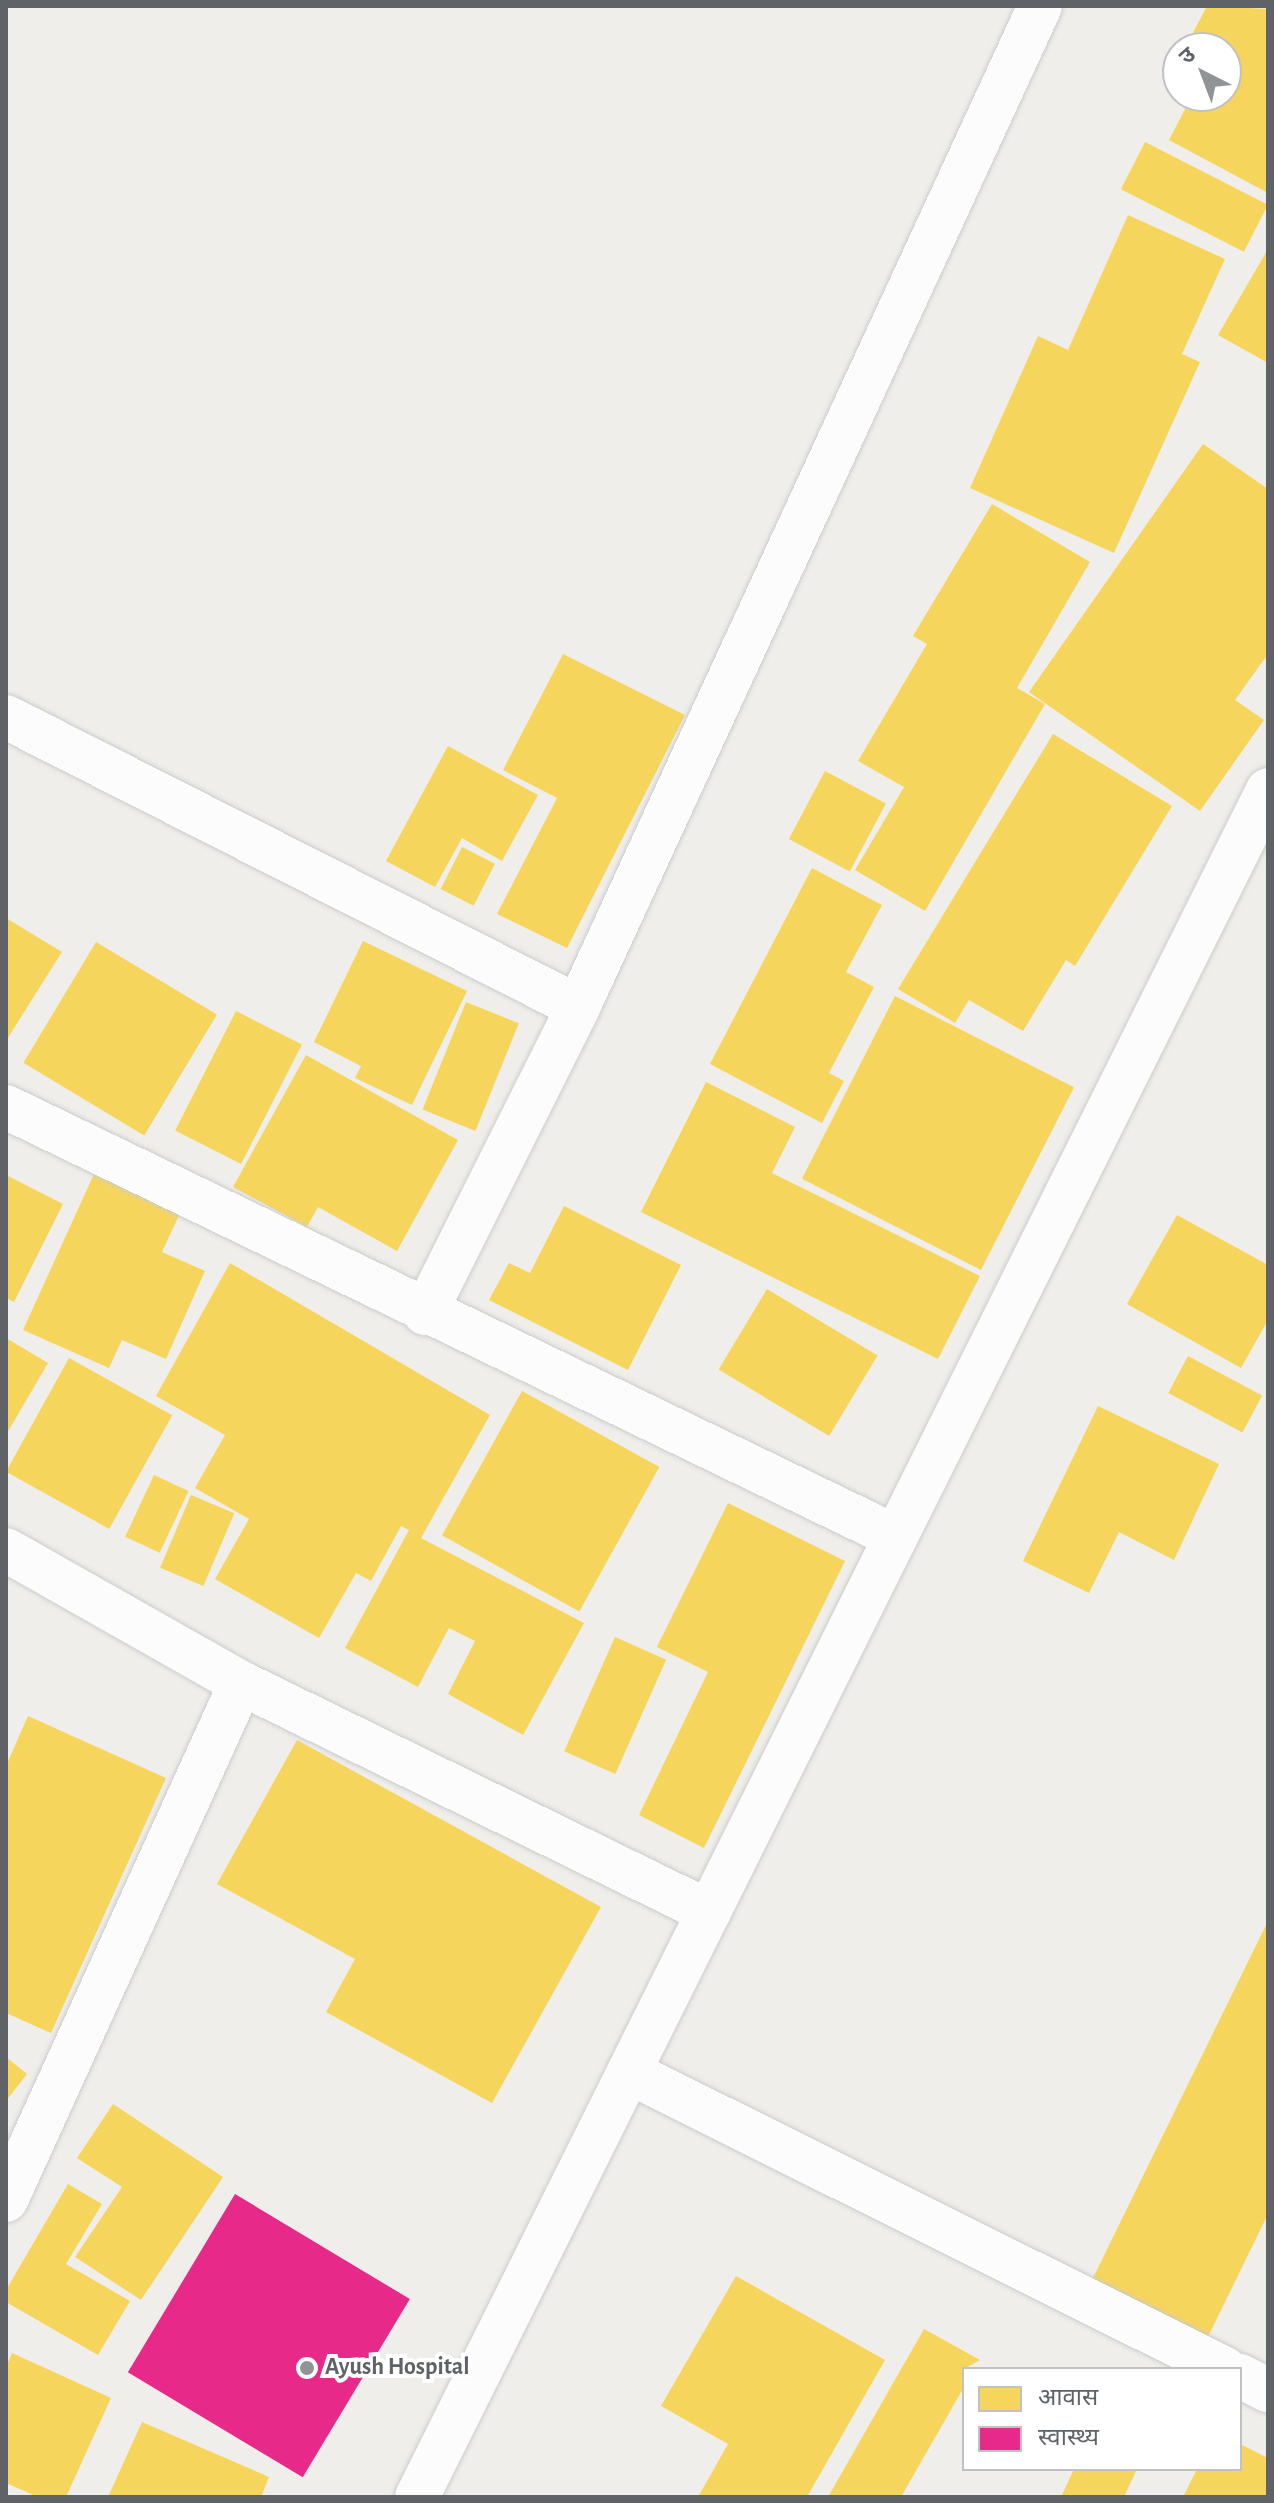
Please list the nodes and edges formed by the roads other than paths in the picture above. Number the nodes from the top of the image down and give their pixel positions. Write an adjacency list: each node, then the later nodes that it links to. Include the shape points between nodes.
1 (1040, 6): 4 (street)
2 (6, 717): 4 (street)
3 (1268, 790): 7 (street)
4 (578, 1007): 6 (street)
5 (6, 1107): 6 (street)
6 (425, 1313): 7 (street)
7 (896, 1537): 10 (street)
8 (6, 1550): 9 (street)
9 (241, 1683): 10 (street); 12 (street)
10 (709, 1912): 11 (street)
11 (629, 2072): 13 (street); 16 (street)
12 (6, 2200)
13 (1221, 2367)
14 (1242, 2377): 15 (street)
15 (1268, 2390)
16 (417, 2497)

